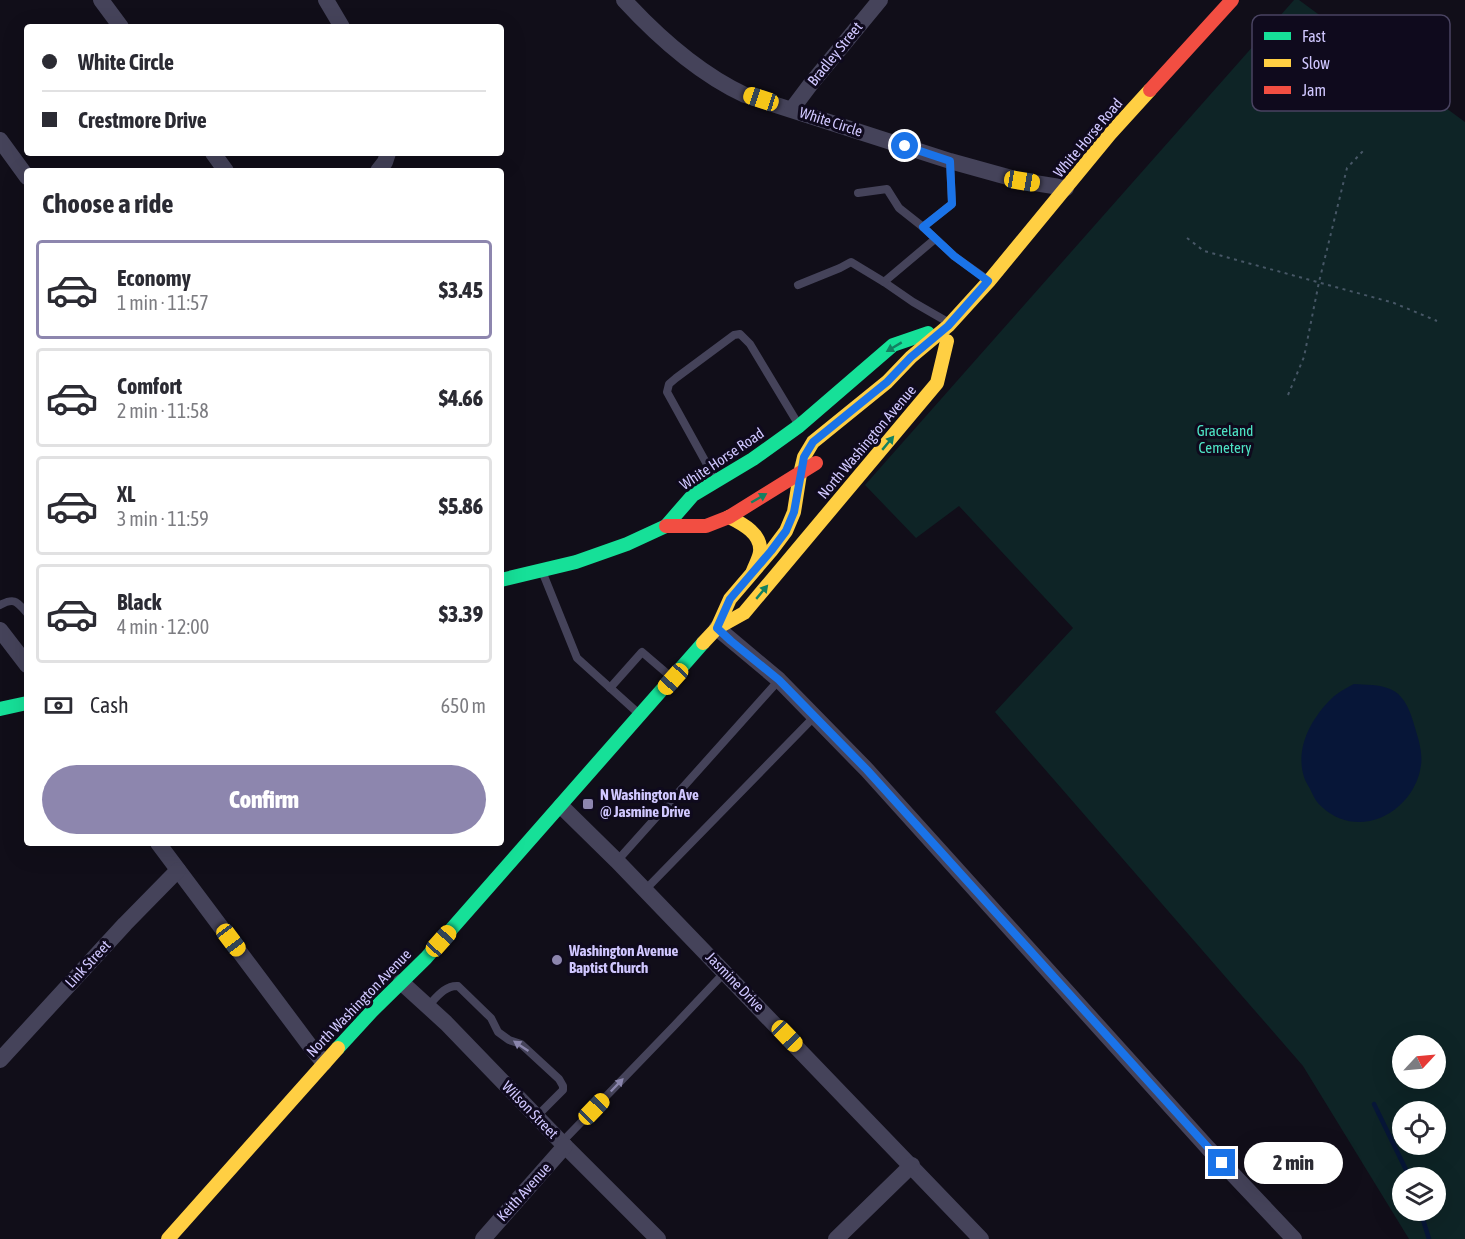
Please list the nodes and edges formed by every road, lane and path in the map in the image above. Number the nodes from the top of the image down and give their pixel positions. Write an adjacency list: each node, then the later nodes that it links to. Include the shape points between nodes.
1 (101, 0): 6 (street)
2 (326, 0): 7 (street)
3 (624, 0): 8 (street, White Circle, via 672,47 707,74 745,94)
4 (880, 0): 8 (street, Bradley Street)
5 (1232, 0): 13 (main road, White Horse Road)
6 (119, 24)
7 (340, 24)
8 (792, 109): 11 (street, White Circle)
9 (0, 140): 12 (street)
10 (1363, 151): 20 (path, via 1347,168)
11 (950, 161): 13 (street, White Circle, via 1022,181); 15 (lane, via 952,204)
12 (24, 173)
13 (1066, 188): 18 (main road, White Horse Road)
14 (858, 193): 15 (lane, via 887,189 899,208)
15 (923, 227): 17 (lane)
16 (1187, 238): 20 (path, via 1204,251)
17 (935, 239): 18 (lane); 19 (lane)
18 (988, 281): 23 (main road, White Horse Road)
19 (884, 282): 21 (lane, via 851,262); 23 (lane)
20 (1319, 282): 22 (path, via 1394,303); 26 (path, via 1304,357)
21 (798, 285)
22 (1437, 321)
23 (949, 325): 24 (main road); 27 (main road, White Horse Road, one-way to 27, via 894,345); 29 (main road, North Washington Avenue, via 813,442)
24 (947, 341): 25 (main road); 38 (main road, North Washington Avenue, one-way to 24, via 744,613 938,382)
25 (925, 368)
26 (1288, 395)
27 (799, 426): 30 (main road, White Horse Road); 30 (lane, via 750,344 741,333 734,335 676,378 667,392)
28 (826, 456): 29 (main road, White Horse Road)
29 (800, 474): 31 (main road, White Horse Road, one-way to 29); 34 (main road, North Washington Avenue, via 794,512 786,531)
30 (716, 480): 32 (main road, White Horse Road, via 693,495)
31 (729, 517): 32 (main road, White Horse Road, via 706,526); 34 (main road, via 744,524 758,539 760,551)
32 (666, 526): 33 (main road, White Horse Road, via 627,544)
33 (542, 570): 35 (main road, White Horse Road); 43 (lane, via 577,658)
34 (753, 571): 38 (main road, North Washington Avenue, via 730,599)
35 (504, 579)
36 (0, 605): 37 (lane, via 13,601)
37 (24, 609)
38 (717, 628): 41 (main road, North Washington Avenue); 42 (street)
39 (0, 630): 40 (street)
40 (24, 662)
41 (673, 679): 43 (lane, via 642,651); 46 (main road, North Washington Avenue)
42 (779, 680): 47 (street); 50 (lane)
43 (610, 688): 46 (lane)
44 (24, 704): 45 (main road)
45 (0, 710)
46 (641, 715): 48 (main road, North Washington Avenue)
47 (814, 716): 52 (lane); 66 (street)
48 (561, 806): 50 (street, Jasmine Drive); 54 (main road, North Washington Avenue)
49 (160, 846): 51 (street)
50 (616, 861): 52 (street, Jasmine Drive)
51 (178, 870): 56 (street, Link Street); 57 (street)
52 (645, 890): 53 (street, Jasmine Drive)
53 (724, 972): 59 (lane, one-way to 53); 60 (street, Jasmine Drive)
54 (401, 982): 55 (street, Wilson Street); 57 (main road, North Washington Avenue)
55 (428, 1006): 58 (street, Wilson Street); 58 (lane, one-way to 55, via 563,1090 559,1079 521,1044 498,1032 491,1018 458,986 452,985)
56 (0, 1060)
57 (324, 1063): 61 (main road, North Washington Avenue)
58 (537, 1116): 59 (street, Wilson Street)
59 (563, 1144): 62 (street, Keith Avenue); 63 (street, Wilson Street)
60 (912, 1165): 64 (street); 65 (street, Jasmine Drive)
61 (168, 1239)
62 (483, 1239)
63 (658, 1239)
64 (836, 1239)
65 (981, 1239)
66 (1294, 1239)

